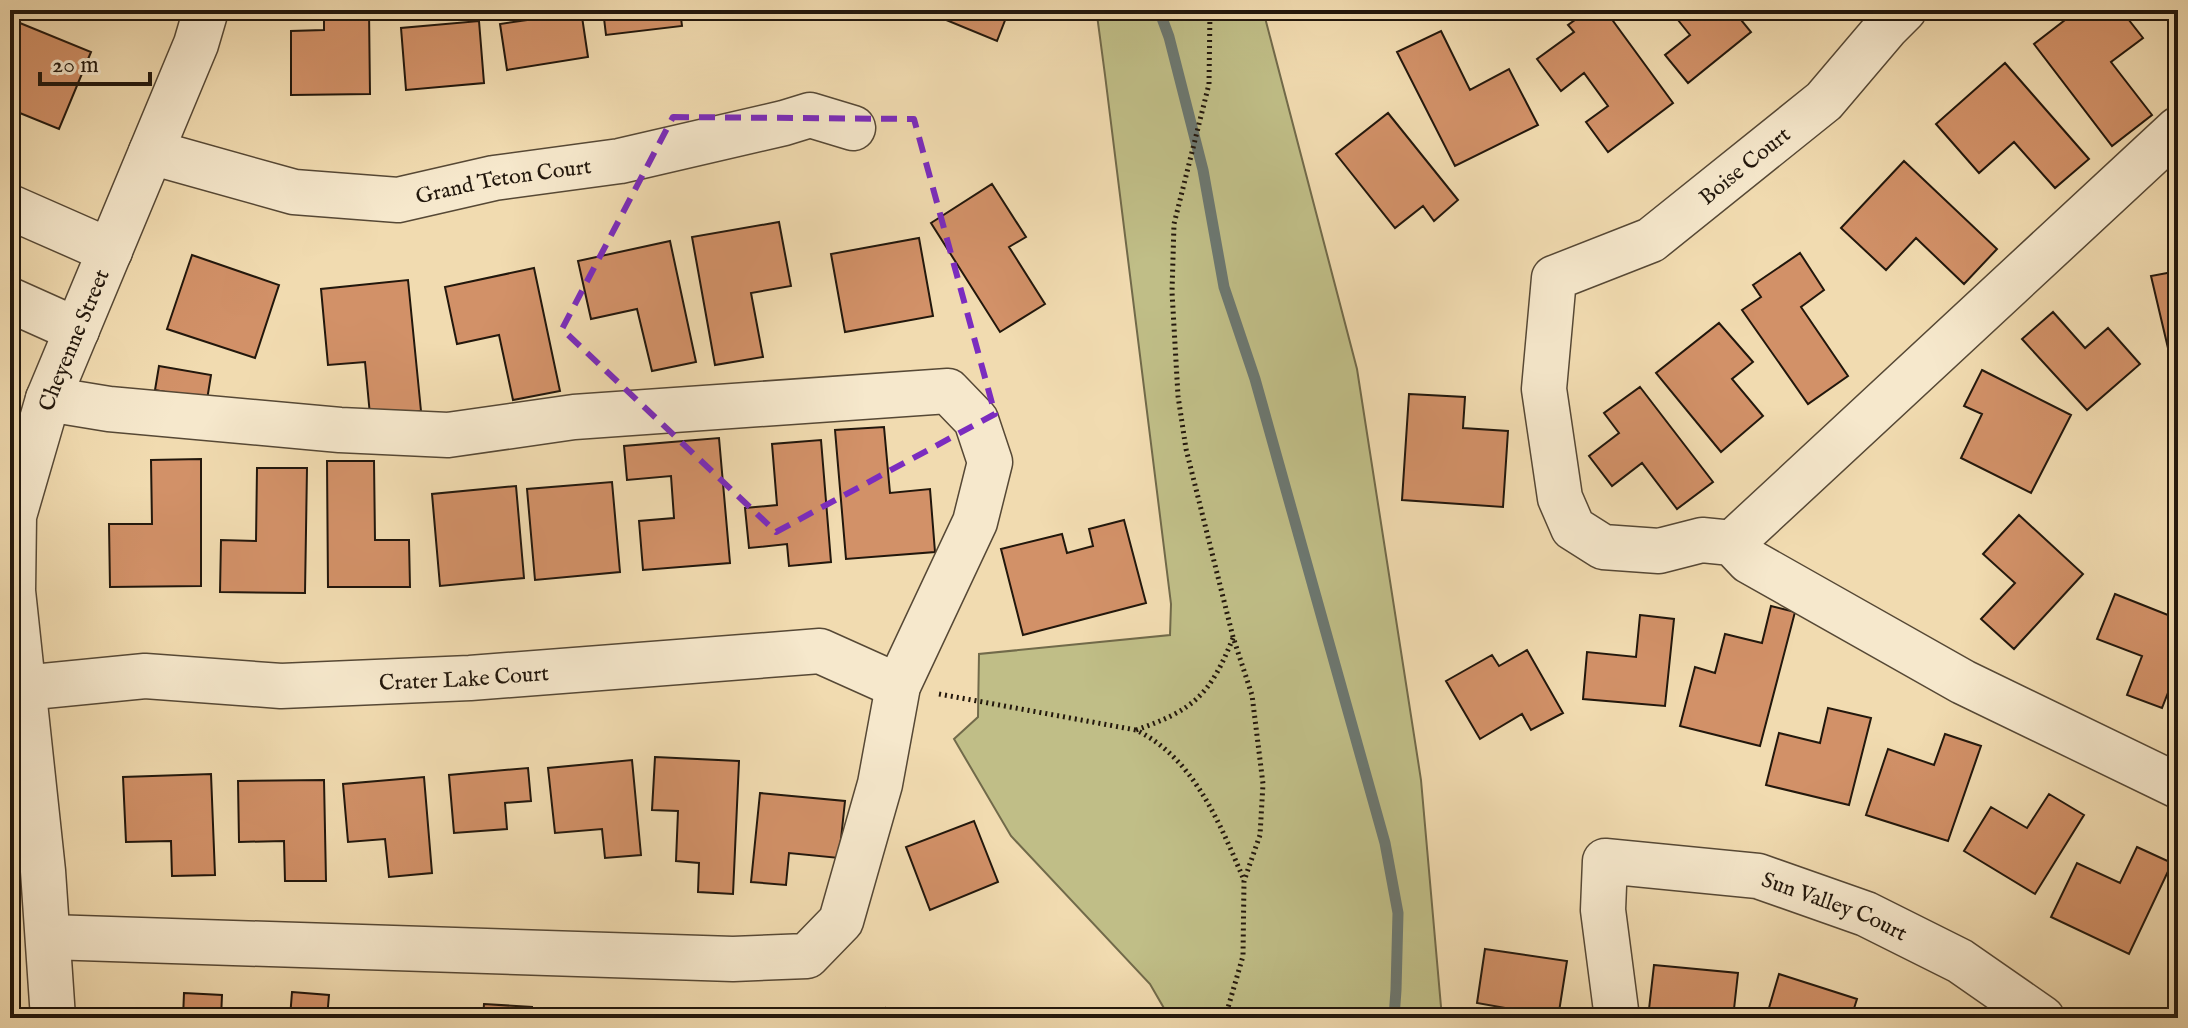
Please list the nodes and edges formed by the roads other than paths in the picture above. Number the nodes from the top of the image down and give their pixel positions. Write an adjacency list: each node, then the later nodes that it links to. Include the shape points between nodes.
1 (206, 10): 5 (street, Cheyenne Street)
2 (1904, 10): 11 (street, Boise Court, via 1824,101 1651,240 1554,278 1544,389 1560,498 1573,528 1603,547 1659,551 1702,540)
3 (853, 128): 5 (street, Grand Teton Court, via 810,115 620,161 494,178 398,200 294,192)
4 (2178, 129): 11 (street)
5 (151, 152): 7 (street, Cheyenne Street)
6 (10, 207): 7 (street)
7 (110, 251): 9 (street, Cheyenne Street)
8 (10, 300): 9 (street)
9 (77, 330): 10 (street, Cheyenne Street)
10 (48, 399): 12 (street, via 340,430 448,435 574,417 948,391 976,420 990,462 975,522); 13 (street, Cheyenne Street, via 14,516 13,591)
11 (1732, 543): 14 (street, via 1749,561 1963,682)
12 (898, 686): 13 (street, Crater Lake Court, via 820,651 470,678 281,686 145,676); 15 (street, via 880,784 841,921 807,956 733,959)
13 (23, 688): 15 (street, Cheyenne Street)
14 (2178, 786)
15 (49, 937): 16 (street, Cheyenne Street)
16 (53, 1018)
17 (1617, 1018): 18 (street, Sun Valley Court, via 1603,910 1605,861 1758,876 1866,914 1960,961)
18 (2042, 1018)

